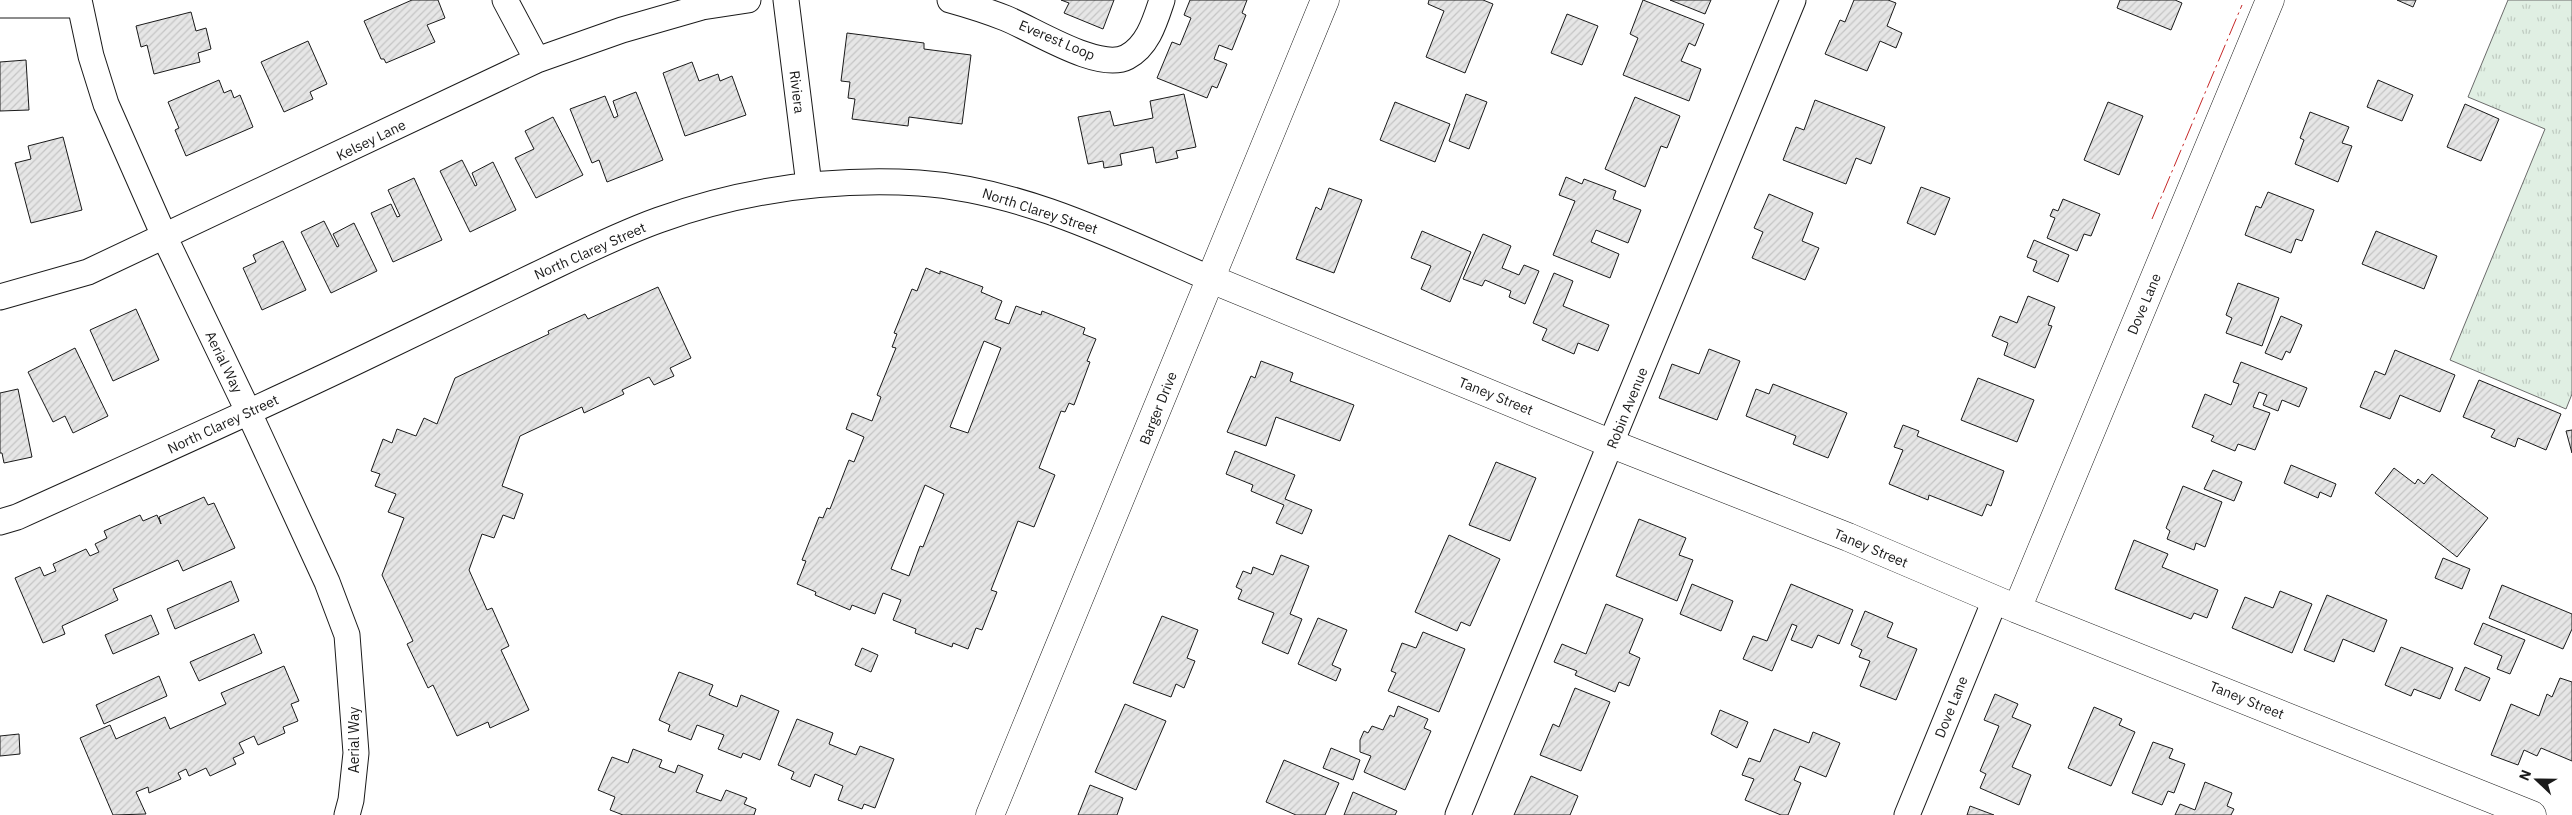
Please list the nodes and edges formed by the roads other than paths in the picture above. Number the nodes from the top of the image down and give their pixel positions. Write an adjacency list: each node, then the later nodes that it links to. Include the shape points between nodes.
1 (505, 0): 11 (street)
2 (748, 0): 11 (street, Kelsey Lane, via 702,7 622,30)
3 (786, 0): 12 (street, Riviera)
4 (950, 0): 5 (street, Everest Loop, via 1004,18 1087,56 1105,60 1125,58 1140,48 1152,29)
5 (1162, 0)
6 (1325, 0): 14 (street, Barger Drive)
7 (1793, 0): 17 (street, Robin Avenue)
8 (2270, 0): 19 (street, Dove Lane)
9 (79, 3): 10 (street); 13 (street, Aerial Way, via 106,104)
10 (0, 5)
11 (537, 60): 13 (street, Kelsey Lane)
12 (809, 184): 14 (street, North Clarey Street, via 862,181 922,183 979,191 1095,228); 16 (street, North Clarey Street, via 722,201 659,220 596,246)
13 (165, 238): 15 (street, Kelsey Lane, via 88,272); 16 (street, Aerial Way)
14 (1211, 279): 17 (street, Taney Street); 21 (street, Barger Drive)
15 (0, 296)
16 (249, 413): 18 (street, North Clarey Street); 20 (street, Aerial Way, via 327,582 347,635 356,753 352,800)
17 (1612, 444): 19 (street, Taney Street, via 1848,537); 22 (street, Robin Avenue)
18 (0, 522)
19 (2006, 604): 23 (street, Dove Lane); 24 (street, Taney Street)
20 (347, 815)
21 (990, 815)
22 (1458, 815)
23 (1907, 815)
24 (2532, 815)

